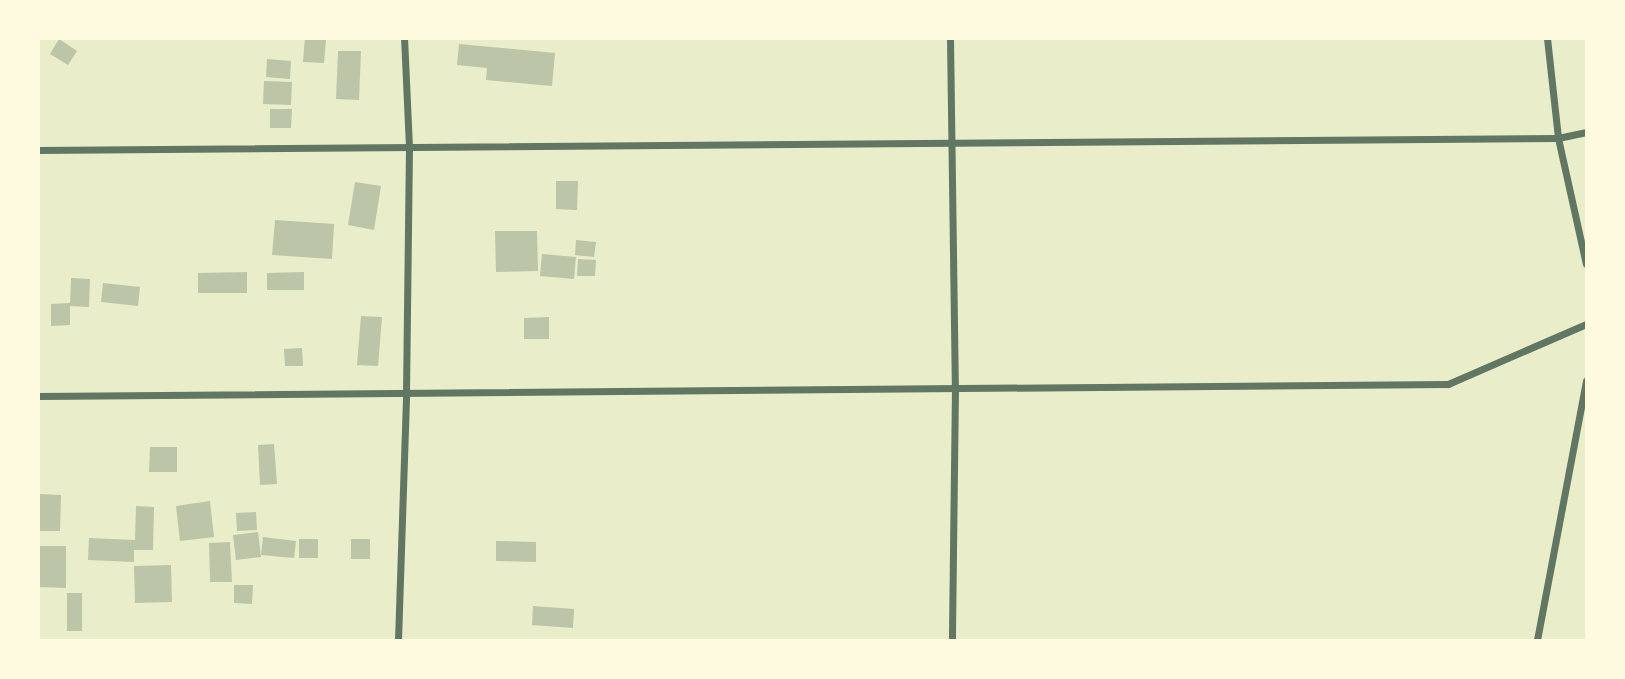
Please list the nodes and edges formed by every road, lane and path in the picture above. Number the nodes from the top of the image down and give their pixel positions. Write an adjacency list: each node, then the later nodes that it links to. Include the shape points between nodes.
1 (404, 38): 7 (street)
2 (950, 38): 6 (street)
3 (1547, 38): 5 (street)
4 (1587, 132): 5 (street)
5 (1558, 138): 6 (street); 9 (street)
6 (950, 142): 7 (street); 12 (street)
7 (409, 147): 8 (street); 13 (street)
8 (38, 150)
9 (1587, 264)
10 (1587, 324): 12 (street, via 1448,384)
11 (1587, 382): 17 (street)
12 (955, 388): 13 (street); 16 (street)
13 (406, 393): 14 (street); 15 (street)
14 (38, 396)
15 (398, 640)
16 (952, 640)
17 (1537, 640)

